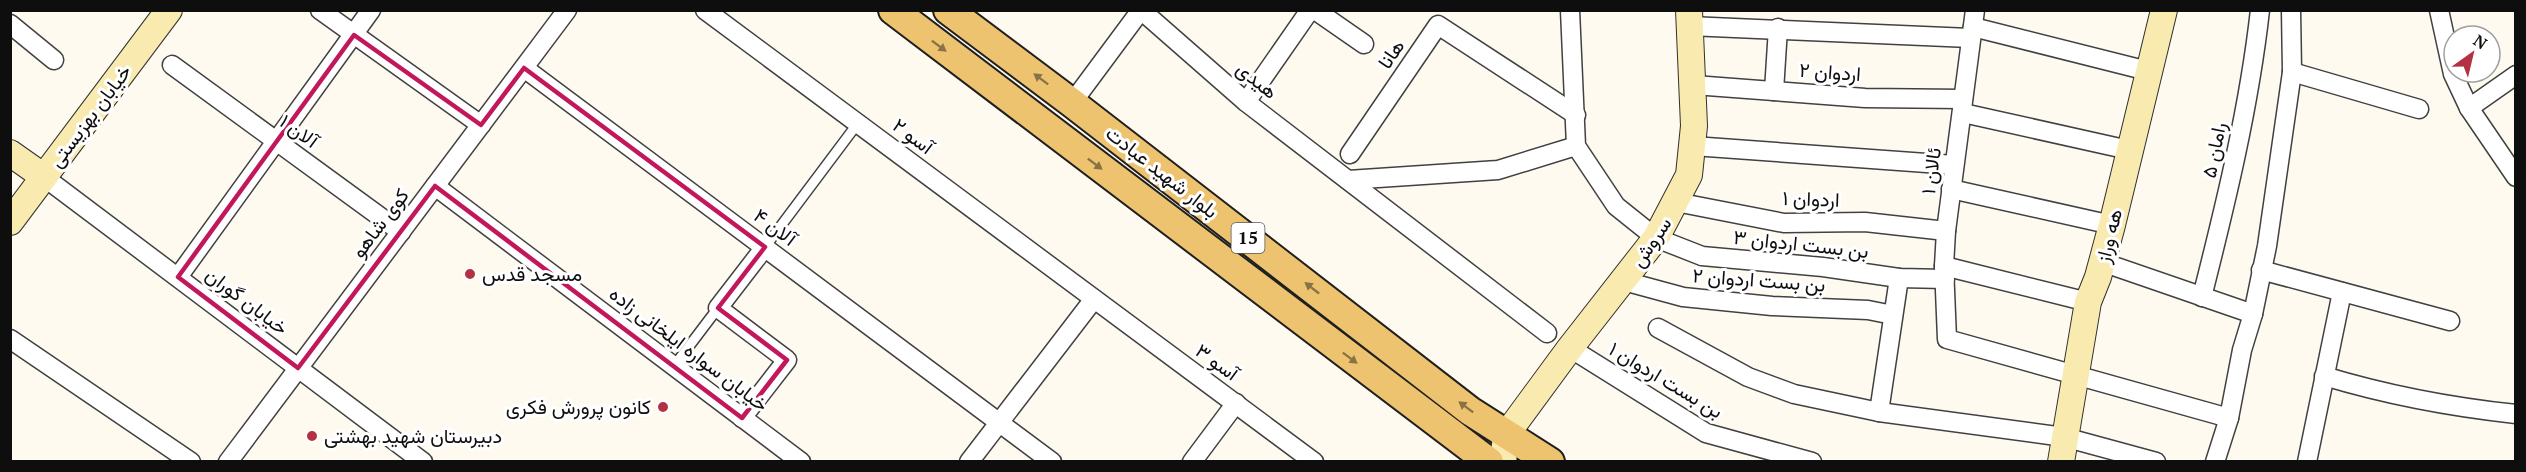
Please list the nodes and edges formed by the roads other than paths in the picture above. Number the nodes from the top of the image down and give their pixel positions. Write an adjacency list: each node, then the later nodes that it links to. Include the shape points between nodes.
1 (149, 10): 47 (street, خیابان بهزیستی)
2 (169, 10): 47 (street, خیابان بهزیستی)
3 (320, 10): 22 (street)
4 (371, 10): 22 (street)
5 (705, 10): 38 (street, آسو ۲)
6 (893, 10): 90 (main road, بلوار شهید عبادت / 15, one-way to 90)
7 (948, 10): 33 (main road, بلوار شهید عبادت / 15, one-way to 7)
8 (1141, 10): 32 (street, هیدی); 33 (street)
9 (1310, 10): 32 (street)
10 (1315, 10): 23 (street)
11 (1555, 10): 17 (street)
12 (2164, 10): 27 (street, هه وراز)
13 (2260, 10): 67 (street, رامان ۵, via 2228,194)
14 (2291, 10): 28 (street)
15 (2439, 10): 35 (street, via 2453,74)
16 (560, 13): 26 (street, کوی شاهو)
17 (1570, 16): 37 (street)
18 (1689, 18): 21 (street); 30 (street, سروش)
19 (10, 24): 24 (street)
20 (1973, 25): 21 (street); 27 (street); 34 (street, ئالان ۱)
21 (1778, 28): 31 (street)
22 (354, 35): 39 (street); 40 (street)
23 (1364, 44)
24 (54, 60)
25 (172, 65): 40 (street, آلان ۱)
26 (524, 68): 39 (street, کوی شاهو); 59 (street, آلان ۴)
27 (2148, 71): 43 (street, هه وراز)
28 (2292, 72): 36 (street); 61 (street)
29 (2516, 75): 35 (street)
30 (1694, 85): 31 (street, اردوان ۲); 42 (street, سروش)
31 (1774, 91): 34 (street, اردوان ۲)
32 (1246, 102): 49 (street, هیدی)
33 (1072, 103): 88 (main road, بلوار شهید عبادت / 15, one-way to 33, via 1470,411)
34 (1963, 106): 43 (street, اردوان ۲); 46 (street, ئالان ۱)
35 (2469, 108): 48 (street)
36 (2419, 109)
37 (1576, 114): 41 (street); 45 (street, هانا, via 1438,25)
38 (858, 123): 59 (lane); 68 (street, آسو ۲)
39 (481, 125): 50 (street, کوی شاهو)
40 (275, 142): 57 (street, آلان ۱); 63 (street)
41 (1576, 146): 49 (street, via 1498,170); 58 (street, بن بست اردوان ۳, via 1616,206)
42 (1693, 146): 46 (street); 53 (street, سروش, via 1689,175)
43 (2129, 150): 55 (street, هه وراز)
44 (10, 153): 47 (street)
45 (1350, 154)
46 (1954, 165): 51 (street, ئالان ۱)
47 (38, 173): 52 (street, خیابان بهزیستی); 54 (street, خیابان بهزیستی); 63 (street, خیابان گوران)
48 (2516, 177)
49 (1348, 180): 75 (street, هیدی)
50 (435, 186): 57 (street, کوی شاهو); 78 (street, خیابان سواره ایلخانی زاده)
51 (1951, 189): 55 (street); 56 (street, ئالان ۱)
52 (10, 197)
53 (1676, 202): 56 (street, اردوان ۱, via 1784,223 1865,222); 58 (street, سروش)
54 (10, 222)
55 (2112, 225): 60 (street, هه وراز)
56 (1946, 231): 62 (street, ئالان ۱)
57 (400, 232): 79 (street, کوی شاهو)
58 (1656, 238): 64 (street, بن بست اردوان ۳, via 1702,255); 65 (street, سروش)
59 (765, 247): 70 (street); 87 (street, آلان ۴)
60 (2102, 262): 67 (street); 69 (street, هه وراز)
61 (2261, 270): 66 (street); 71 (street)
62 (1945, 272): 64 (street, بن بست اردوان ۳); 69 (street, بن بست اردوان ۳); 81 (street, ئالان ۱, via 1947,339)
63 (178, 277): 79 (street, خیابان گوران)
64 (1899, 279): 72 (street)
65 (1624, 281): 72 (street, بن بست اردوان ۲, via 1683,297); 77 (street, سروش)
66 (2342, 292): 73 (street); 80 (street)
67 (2202, 297): 71 (street)
68 (1094, 299): 82 (street, آسو ۳); 87 (street)
69 (2088, 302): 81 (street, هه وراز)
70 (718, 308): 78 (lane); 85 (street, via 787,360)
71 (2253, 314): 86 (street)
72 (1893, 315): 83 (street)
73 (2450, 321)
74 (1658, 328): 83 (street, via 1748,377 1794,394)
75 (1547, 333)
76 (10, 339): 91 (street)
77 (1570, 348): 88 (street, سروش); 100 (street, بن بست اردوان ۱, via 1706,434)
78 (674, 366): 85 (street, خیابان سواره ایلخانی زاده)
79 (298, 368): 92 (street, کوی شاهو); 93 (street, خیابان گوران)
80 (2324, 376): 84 (street, via 2452,407); 103 (street)
81 (2077, 377): 86 (street); 89 (street, هه وراز)
82 (1236, 403): 97 (street); 98 (street, آسو ۳)
83 (1878, 412): 89 (street)
84 (2516, 414)
85 (742, 418): 94 (street, خیابان سواره ایلخانی زاده)
86 (2229, 418): 102 (street)
87 (999, 422): 95 (street); 96 (street, آلان ۴)
88 (1504, 448): 90 (street); 99 (main road, بلوار شهید عبادت / 15)
89 (2063, 449): 101 (street)
90 (1473, 457)
91 (190, 462)
92 (228, 462)
93 (423, 462)
94 (801, 462)
95 (969, 462)
96 (1052, 462)
97 (1192, 462)
98 (1314, 462)
99 (1550, 462)
100 (1812, 462)
101 (2156, 462)
102 (2215, 462)
103 (2307, 462)

